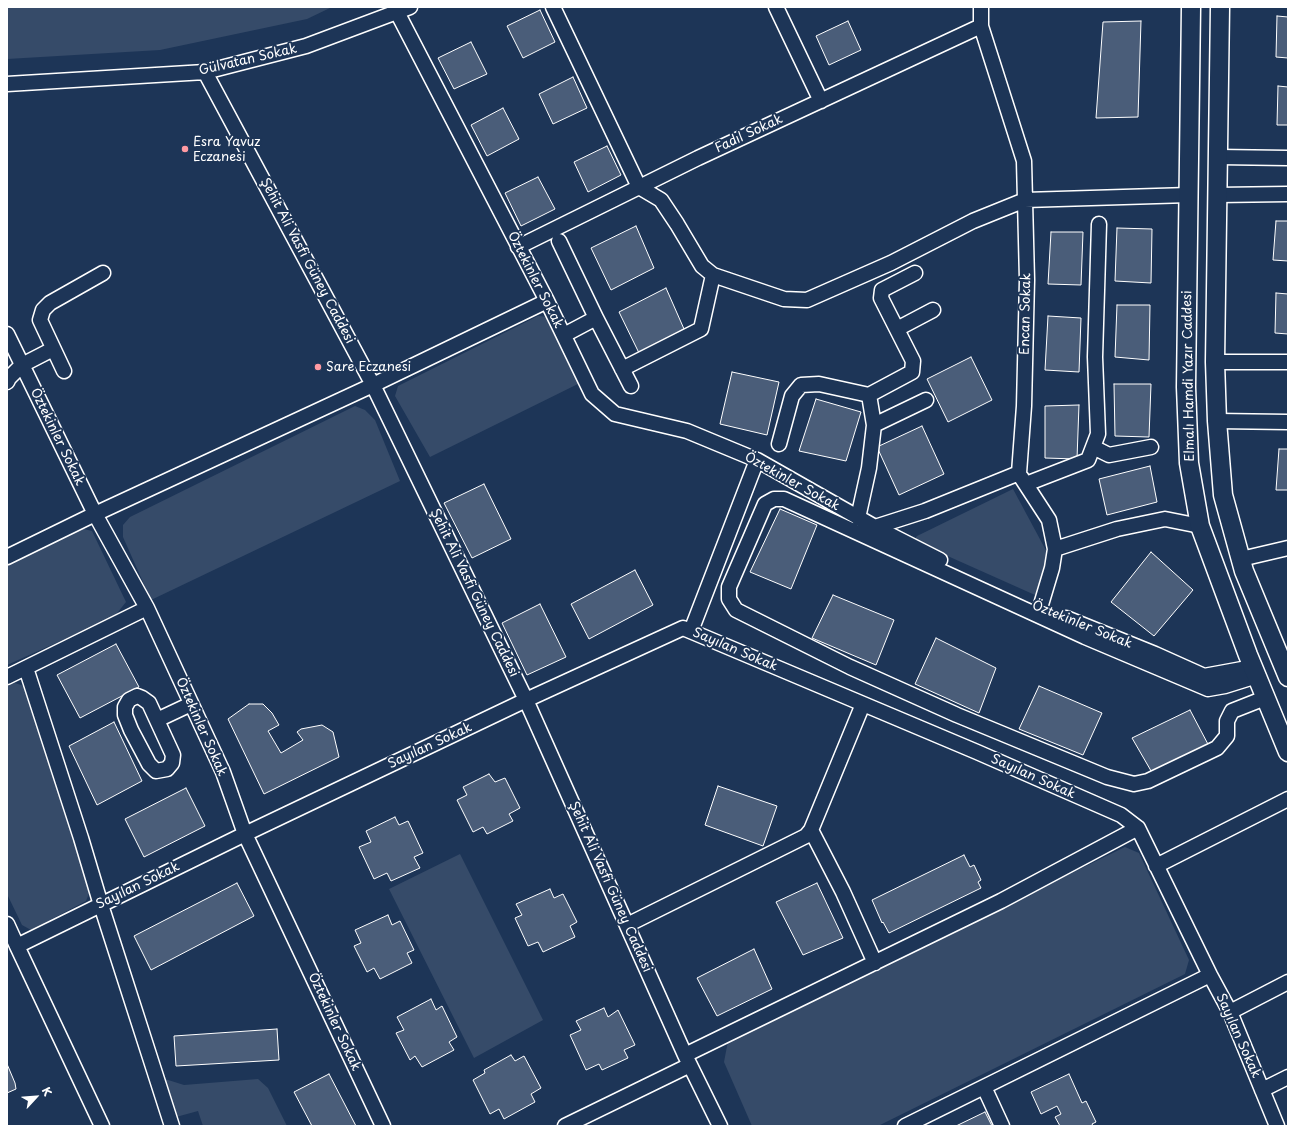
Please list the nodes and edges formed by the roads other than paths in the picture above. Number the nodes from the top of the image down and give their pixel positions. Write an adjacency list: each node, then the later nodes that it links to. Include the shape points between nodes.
1 (553, 7): 13 (street)
2 (776, 7): 10 (street)
3 (981, 7): 7 (street, Encan Sokak)
4 (1191, 7): 15 (main road, Elmalı Hamdi Yazır Caddesi)
5 (1220, 7): 11 (main road, Elmalı Hamdi Yazır Caddesi)
6 (403, 10): 8 (street, Gülvatan Sokak, via 306,46); 20 (street, Öztekinler Sokak)
7 (982, 26): 10 (street, Fadıl Sokak); 17 (street, Encan Sokak, via 1024,161)
8 (206, 72): 9 (street, Gülvatan Sokak); 37 (street, Şehit Ali Vasfi Güney Caddesi)
9 (7, 84)
10 (820, 101): 13 (street, Fadıl Sokak)
11 (1218, 157): 12 (street); 16 (main road, Elmalı Hamdi Yazır Caddesi)
12 (1288, 158)
13 (639, 187): 20 (street, Fadıl Sokak); 23 (street, via 661,200 702,266)
14 (1288, 194): 16 (street)
15 (1189, 195): 17 (street); 51 (main road, Elmalı Hamdi Yazır Caddesi, via 1186,387 1189,463)
16 (1217, 195): 31 (main road, Elmalı Hamdi Yazır Caddesi)
17 (1025, 200): 23 (street, via 973,221 892,263 807,300 784,299); 48 (street, Encan Sokak, via 1027,280)
18 (1099, 224): 45 (street, via 1095,357 1098,434)
19 (559, 242): 26 (street)
20 (518, 247): 24 (street, Öztekinler Sokak)
21 (103, 273): 30 (street, via 50,303 43,310 40,320)
22 (915, 273): 27 (street, via 882,290 881,298)
23 (713, 275): 34 (street, via 701,328)
24 (547, 301): 29 (street, Öztekinler Sokak); 37 (street)
25 (933, 310): 27 (street)
26 (596, 318): 29 (street); 34 (street)
27 (897, 329): 39 (street, via 913,361 912,372)
28 (7, 334): 33 (street, Öztekinler Sokak)
29 (564, 335): 47 (street, Öztekinler Sokak, via 592,394 615,414 687,431)
30 (53, 349): 33 (street); 35 (street)
31 (1215, 362): 32 (street); 41 (main road, Elmalı Hamdi Yazır Caddesi)
32 (1288, 362)
33 (22, 365): 36 (street); 49 (street, Öztekinler Sokak)
34 (622, 369): 38 (street)
35 (64, 371)
36 (7, 382)
37 (373, 386): 49 (street); 65 (street, Şehit Ali Vasfi Güney Caddesi)
38 (631, 386)
39 (869, 395): 43 (street); 44 (street, via 819,384 802,385 792,396)
40 (926, 400): 43 (street)
41 (1217, 421): 42 (street); 56 (main road, Elmalı Hamdi Yazır Caddesi, via 1223,495)
42 (1288, 422)
43 (874, 425): 50 (street, via 869,468)
44 (779, 444)
45 (1093, 446): 46 (street, via 1109,455); 48 (street, via 1088,460)
46 (1151, 447)
47 (757, 460): 50 (street, Öztekinler Sokak); 59 (street)
48 (1022, 479): 52 (street); 54 (street, via 1048,520)
49 (95, 514): 55 (street); 57 (street, Öztekinler Sokak)
50 (858, 518): 52 (street, Öztekinler Sokak)
51 (1200, 526): 54 (street, via 1165,518 1117,529); 61 (main road, Elmalı Hamdi Yazır Caddesi)
52 (874, 528): 58 (street, Öztekinler Sokak)
53 (1288, 548): 56 (street)
54 (1055, 549): 58 (street)
55 (7, 557)
56 (1241, 559): 63 (main road, Elmalı Hamdi Yazır Caddesi)
57 (147, 608): 60 (street); 66 (street, Öztekinler Sokak)
58 (1040, 608): 61 (street, Öztekinler Sokak, via 1204,676)
59 (691, 631): 65 (street, Sayılan Sokak, via 683,628); 67 (street, Sayılan Sokak)
60 (26, 668): 62 (street); 75 (street)
61 (1255, 672): 64 (main road, Elmalı Hamdi Yazır Caddesi); 64 (street, via 1225,686 1208,689 1078,634 784,499 774,499 765,504 729,587 729,599 736,610 850,667 957,715 1107,777 1134,784 1148,781 1217,748 1227,736 1227,721 1232,711)
62 (7, 677)
63 (1288, 677)
64 (1265, 698): 69 (main road, Elmalı Hamdi Yazır Caddesi)
65 (526, 700): 73 (street, Sayılan Sokak); 77 (street, Şehit Ali Vasfi Güney Caddesi)
66 (191, 704): 68 (street); 73 (street, Öztekinler Sokak, via 223,772)
67 (863, 704): 71 (street, Sayılan Sokak, via 1121,815); 72 (street)
68 (157, 720): 68 (street, via 173,755 172,763 167,769 156,771 149,764 131,730 125,707 129,700 137,696 142,698 149,703)
69 (1288, 752)
70 (1288, 799): 74 (street)
71 (1138, 828): 74 (street, Sayılan Sokak); 79 (street, via 1001,901)
72 (811, 830): 77 (street, via 806,836); 79 (street)
73 (245, 834): 75 (street, Sayılan Sokak); 89 (street, Öztekinler Sokak)
74 (1156, 866): 80 (street, Sayılan Sokak)
75 (101, 905): 78 (street, Sayılan Sokak); 88 (street)
76 (7, 924): 78 (street)
77 (627, 925): 83 (street, Şehit Ali Vasfi Güney Caddesi)
78 (17, 946): 87 (street)
79 (875, 963): 83 (street)
80 (1210, 975): 82 (street, Sayılan Sokak); 85 (street)
81 (1288, 982): 82 (street)
82 (1230, 1012): 86 (street, Sayılan Sokak)
83 (688, 1060): 90 (street); 91 (street, Şehit Ali Vasfi Güney Caddesi)
84 (1288, 1077): 86 (street)
85 (984, 1087): 92 (street); 93 (street)
86 (1262, 1090): 94 (street, Sayılan Sokak)
87 (102, 1126)
88 (172, 1126)
89 (383, 1126)
90 (565, 1126)
91 (720, 1126)
92 (905, 1126)
93 (1002, 1126)
94 (1277, 1126)

